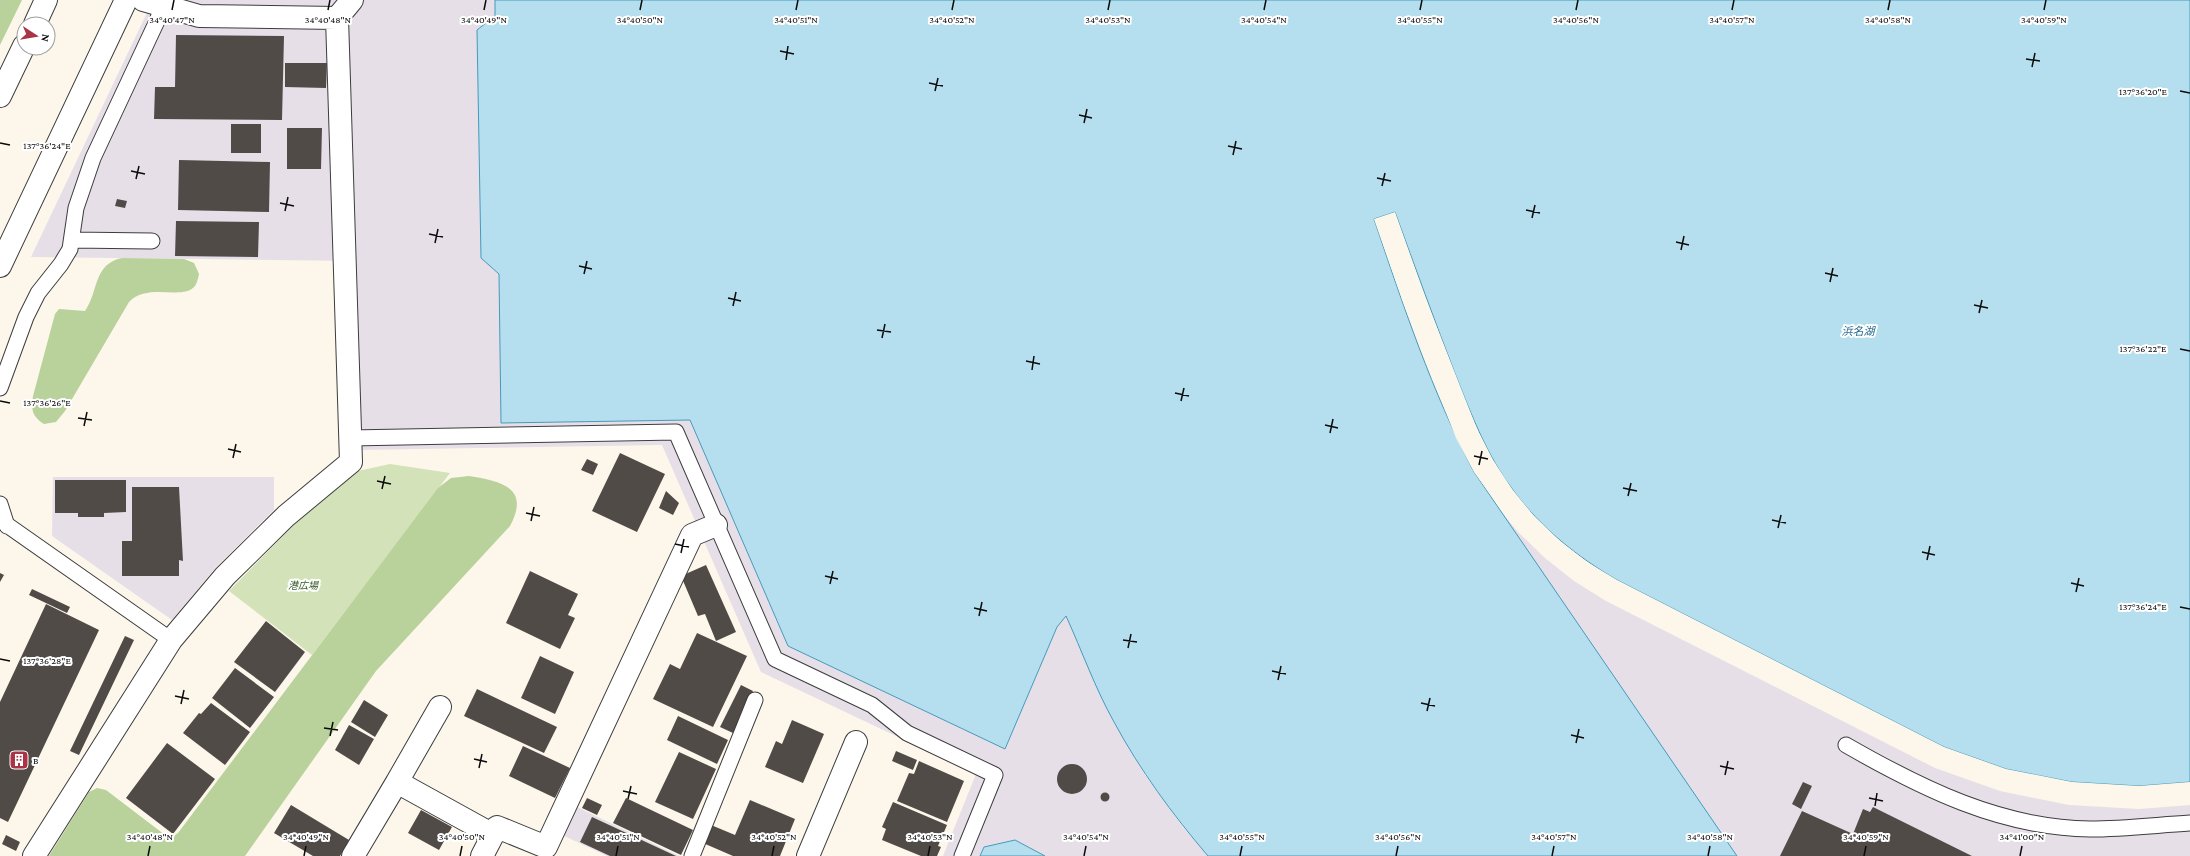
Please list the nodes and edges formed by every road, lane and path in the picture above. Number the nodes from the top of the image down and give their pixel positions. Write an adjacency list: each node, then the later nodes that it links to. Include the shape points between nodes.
1 (46, 0): 5 (street)
2 (126, 0): 11 (street)
3 (352, 0): 6 (street)
4 (152, 3): 6 (street, via 199,16); 9 (lane, via 157,21 90,165 76,208)
5 (39, 16)
6 (337, 18): 13 (street)
7 (19, 56): 8 (street)
8 (0, 96)
9 (72, 240): 10 (lane); 12 (lane, via 70,249 38,293 26,317)
10 (152, 240)
11 (0, 266)
12 (0, 388)
13 (350, 438): 16 (lane, via 676,432); 17 (street, via 351,462 286,516 225,576)
14 (0, 504): 15 (lane)
15 (4, 523): 17 (lane)
16 (716, 525): 24 (street, via 692,535 546,847 497,827); 30 (lane, via 775,659 872,705 907,733 995,775)
17 (171, 640): 25 (street)
18 (755, 700): 28 (lane)
19 (440, 707): 22 (street)
20 (856, 742): 29 (street)
21 (1846, 745): 23 (lane, via 1927,789 1966,805 2006,816 2047,825 2089,829)
22 (397, 782): 24 (street); 26 (street)
23 (2190, 823)
24 (493, 835): 27 (street)
25 (34, 856)
26 (353, 856)
27 (482, 856)
28 (692, 856)
29 (808, 856)
30 (962, 856)

